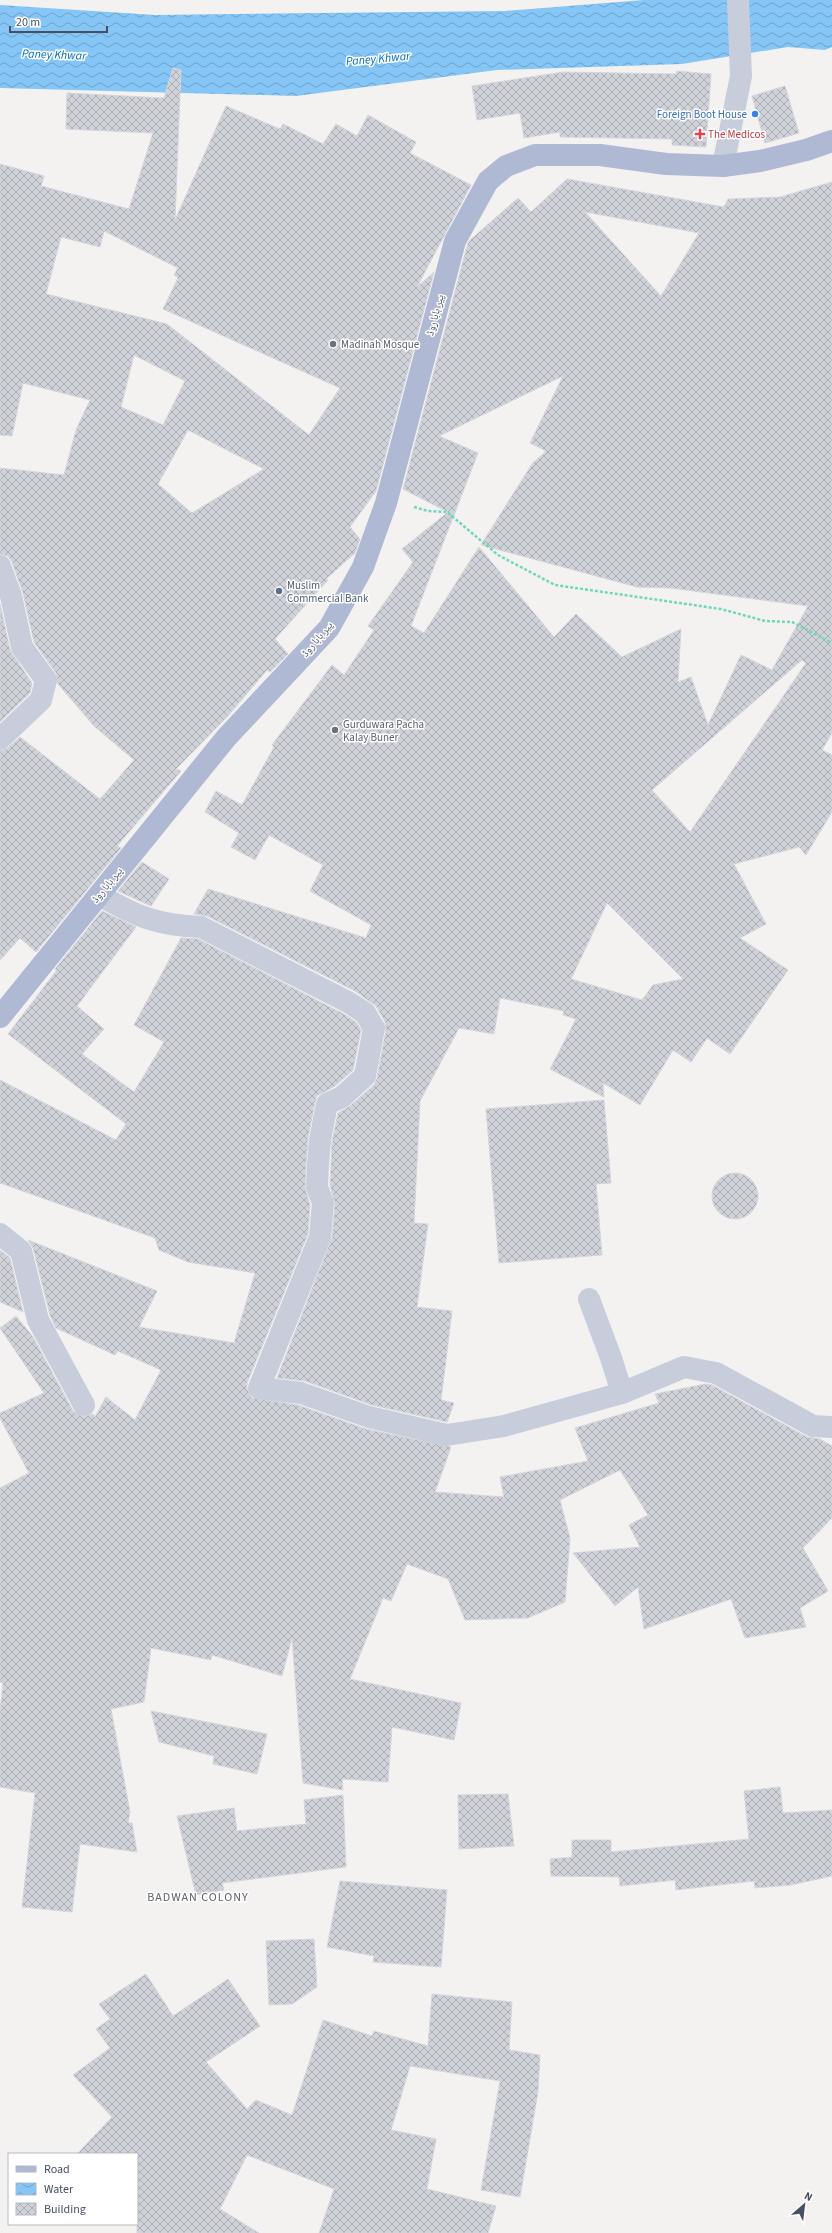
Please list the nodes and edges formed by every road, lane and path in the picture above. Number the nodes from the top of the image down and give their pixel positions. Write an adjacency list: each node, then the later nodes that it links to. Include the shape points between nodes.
1 (738, 0): 3 (street, via 742,76)
2 (832, 141): 3 (main road, via 760,161)
3 (723, 166): 4 (main road, پیر بابا روڈ, via 666,164 600,155 535,155 506,166 488,181 455,241)
4 (386, 502): 6 (path, via 406,504 428,512 447,512 498,555 555,585 721,609 766,620 792,622); 8 (main road, پیر بابا روڈ, via 363,567 329,628 226,738)
5 (0, 566): 7 (street, via 11,596 22,647 46,680 41,700)
6 (832, 643)
7 (0, 739)
8 (99, 895): 9 (main road, پیر بابا روڈ); 12 (street, via 146,919 174,926 201,927 348,1002 364,1013 374,1028 366,1076 342,1097 327,1104 320,1140 317,1187 323,1203 320,1237 259,1388 301,1393 369,1417 447,1435 504,1426)
9 (0, 1017)
10 (0, 1234): 13 (street, via 21,1251 38,1320)
11 (589, 1299): 12 (street)
12 (622, 1393): 14 (street, via 684,1367 716,1373 813,1426)
13 (84, 1405)
14 (832, 1427)

